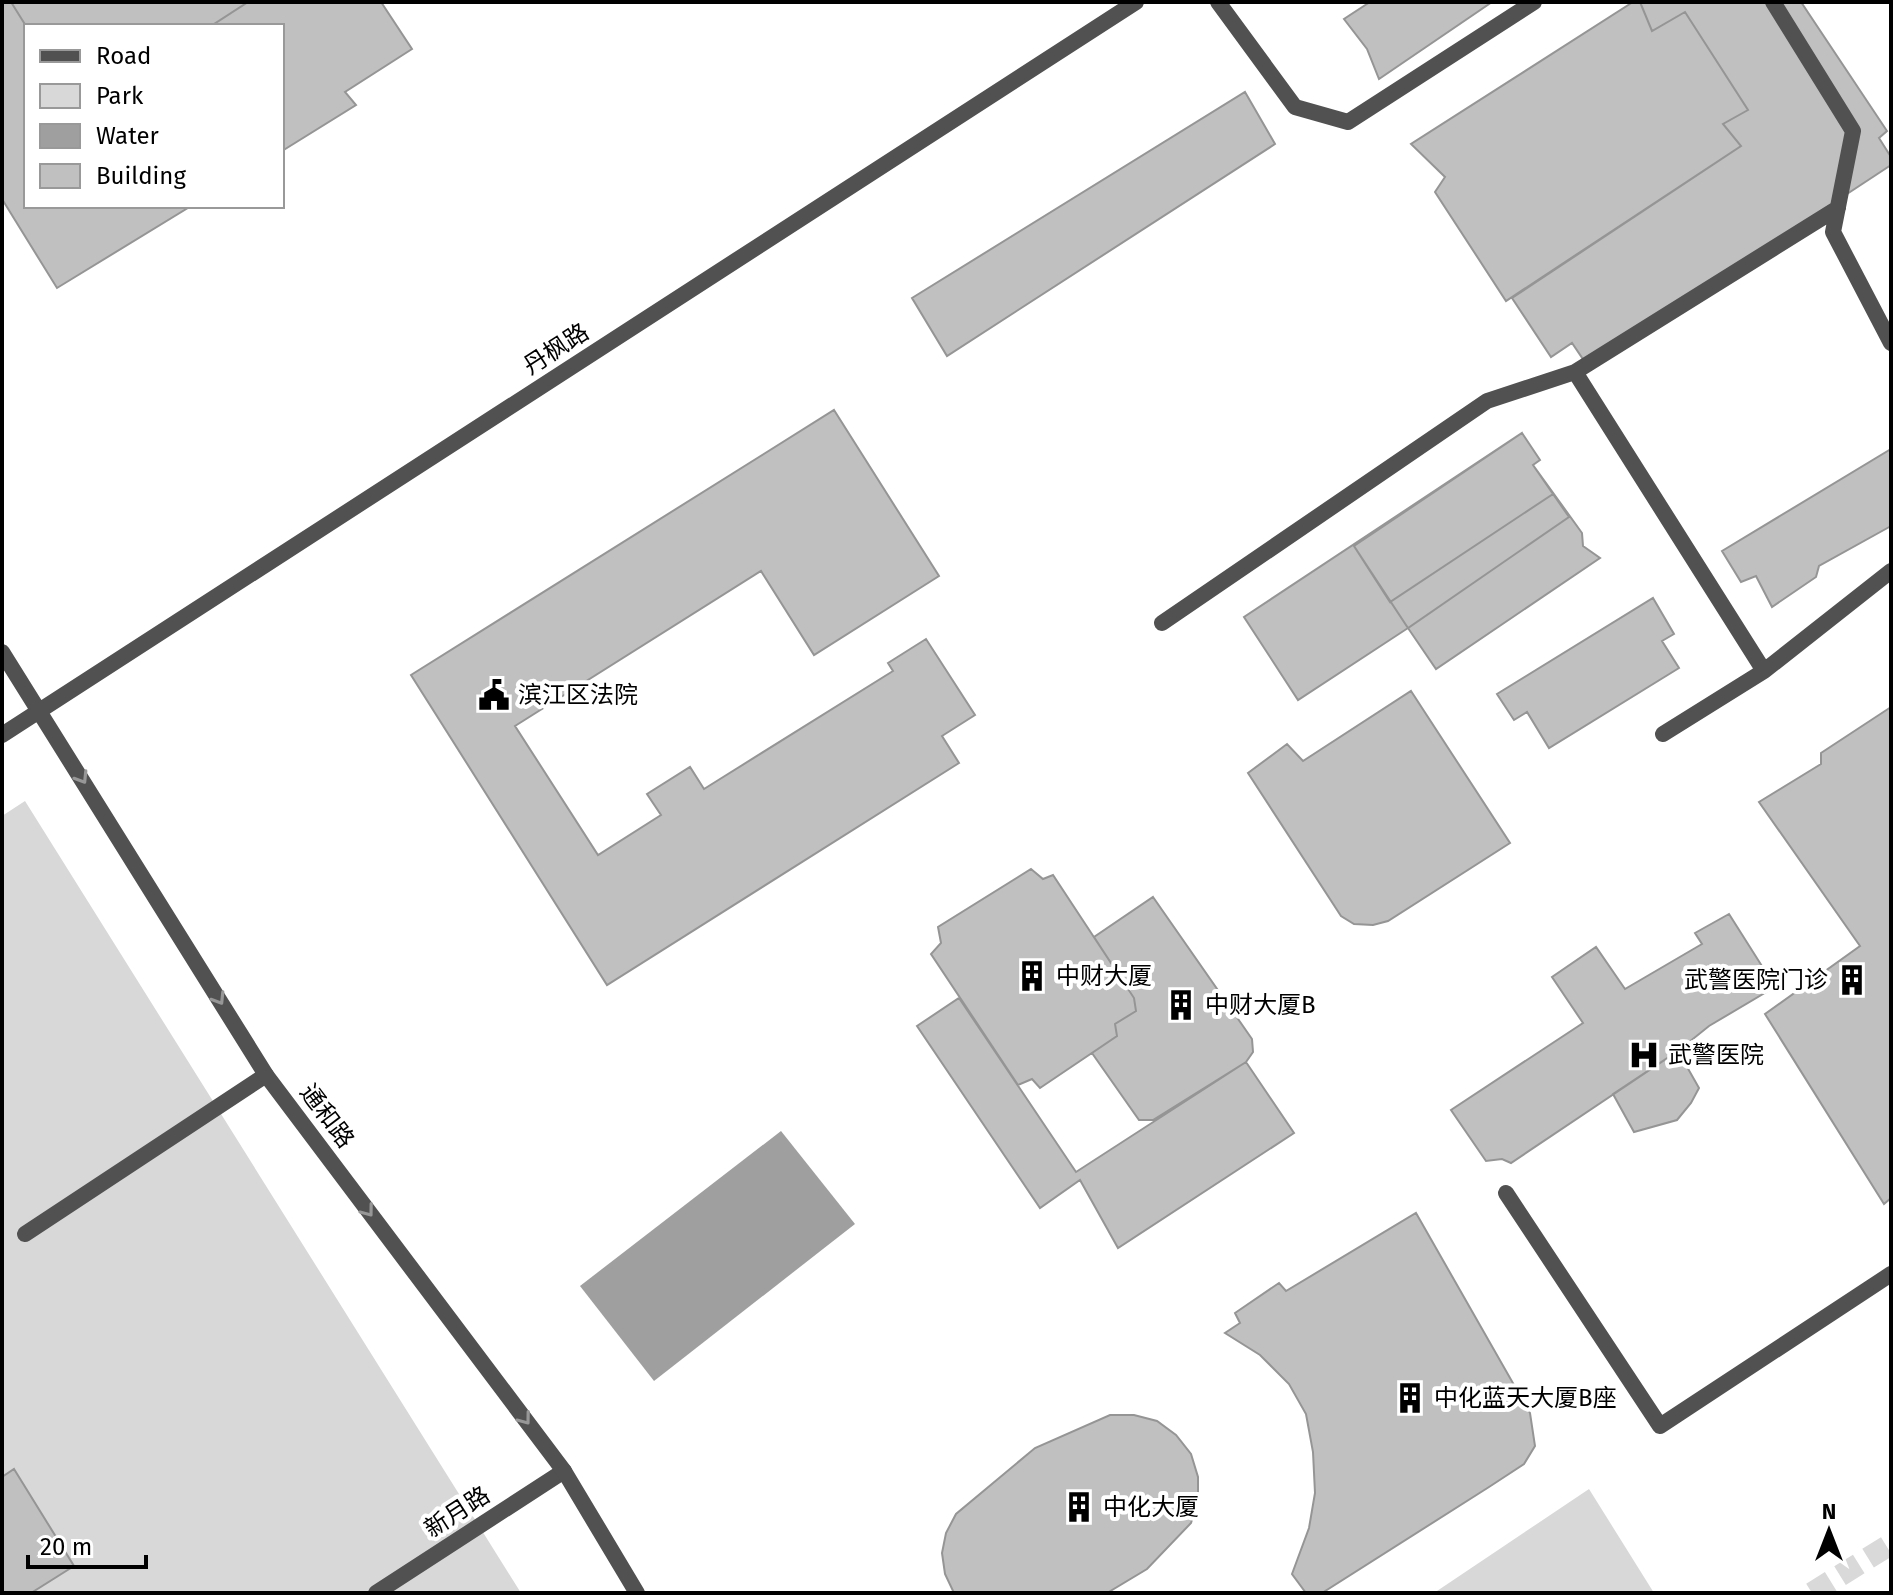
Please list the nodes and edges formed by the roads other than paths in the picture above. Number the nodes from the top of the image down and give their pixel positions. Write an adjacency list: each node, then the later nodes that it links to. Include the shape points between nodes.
1 (1136, 2): 12 (street, 丹枫路)
2 (1218, 2): 3 (street, via 1295,107 1348,122)
3 (1534, 2)
4 (1773, 2): 5 (street, via 1853,131)
5 (1838, 208): 6 (street, via 1833,232); 7 (street)
6 (1891, 343)
7 (1575, 372): 9 (street, via 1487,401); 11 (street)
8 (1891, 571): 11 (street)
9 (1162, 623)
10 (2, 652): 12 (street, 通和路)
11 (1764, 671): 13 (street)
12 (41, 712): 14 (street, 丹枫路); 15 (street, 通和路, one-way to 15)
13 (1663, 734)
14 (2, 735)
15 (266, 1075): 17 (street); 19 (street, 通和路, one-way to 19)
16 (1506, 1193): 18 (street, via 1660,1426)
17 (25, 1234)
18 (1891, 1274)
19 (564, 1471): 20 (street, 新月路); 21 (street, 通和路)
20 (376, 1593)
21 (637, 1593)

